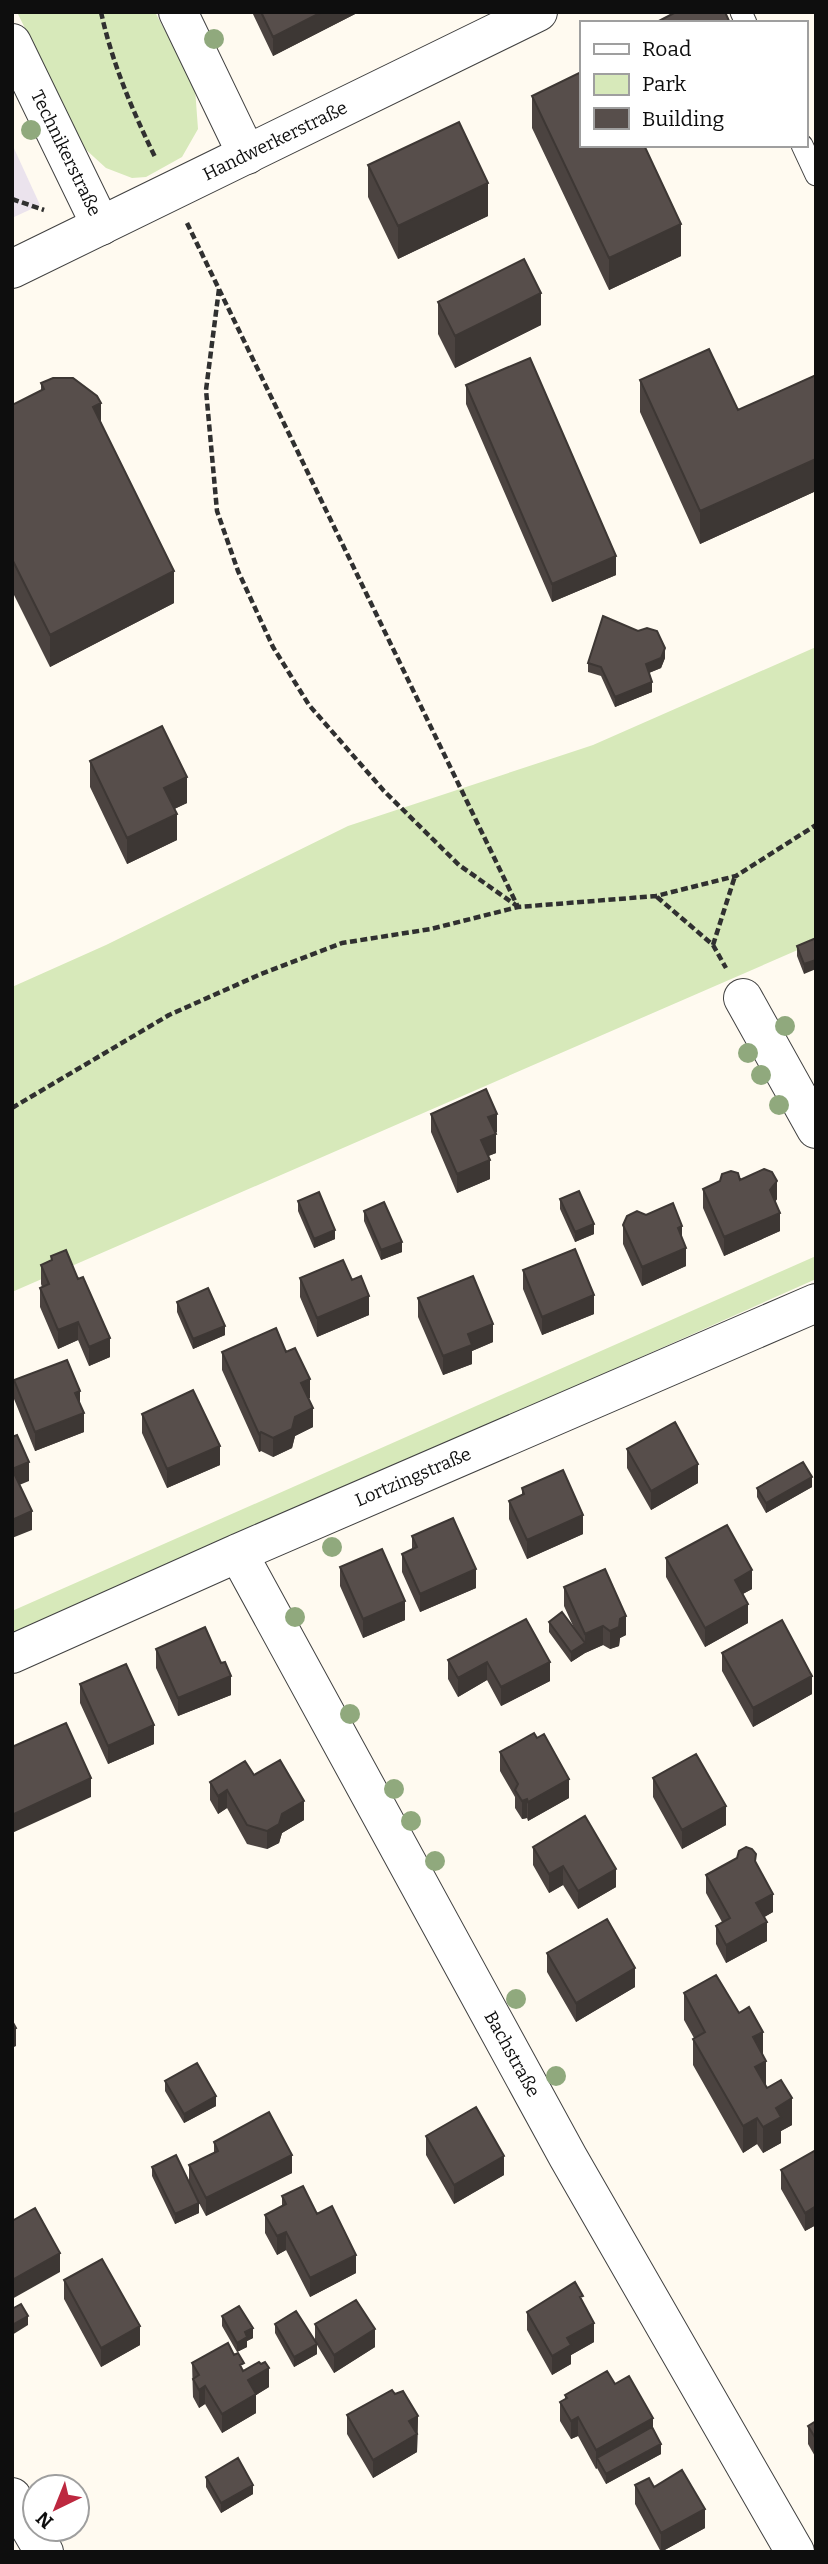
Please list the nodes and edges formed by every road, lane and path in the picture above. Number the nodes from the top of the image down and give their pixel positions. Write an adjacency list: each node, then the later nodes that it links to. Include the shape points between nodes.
1 (101, 12): 7 (path, via 131,106)
2 (178, 12): 6 (street)
3 (538, 12): 6 (street, Handwerkerstraße)
4 (12, 43): 12 (street, Technikerstraße)
5 (803, 147): 8 (lane)
6 (247, 155): 12 (street, Handwerkerstraße)
7 (155, 157)
8 (816, 175)
9 (12, 199): 10 (path)
10 (45, 210)
11 (183, 216): 14 (path)
12 (101, 226): 13 (street, Handwerkerstraße)
13 (12, 269)
14 (219, 288): 18 (path); 18 (path, via 206,390 217,511 273,647 309,705 384,791 459,865)
15 (816, 825): 16 (path)
16 (736, 876): 17 (path); 19 (path)
17 (656, 897): 18 (path); 19 (path)
18 (518, 907): 21 (path, via 432,929 342,943 261,974 169,1015)
19 (713, 945): 20 (path)
20 (743, 998): 22 (street)
21 (12, 1108)
22 (816, 1129)
23 (816, 1303): 24 (street, Lortzingstraße)
24 (238, 1553): 25 (street, Lortzingstraße); 28 (street, Bachstraße, via 569,2157)
25 (12, 1654)
26 (12, 2497): 27 (street)
27 (44, 2552)
28 (795, 2552)

